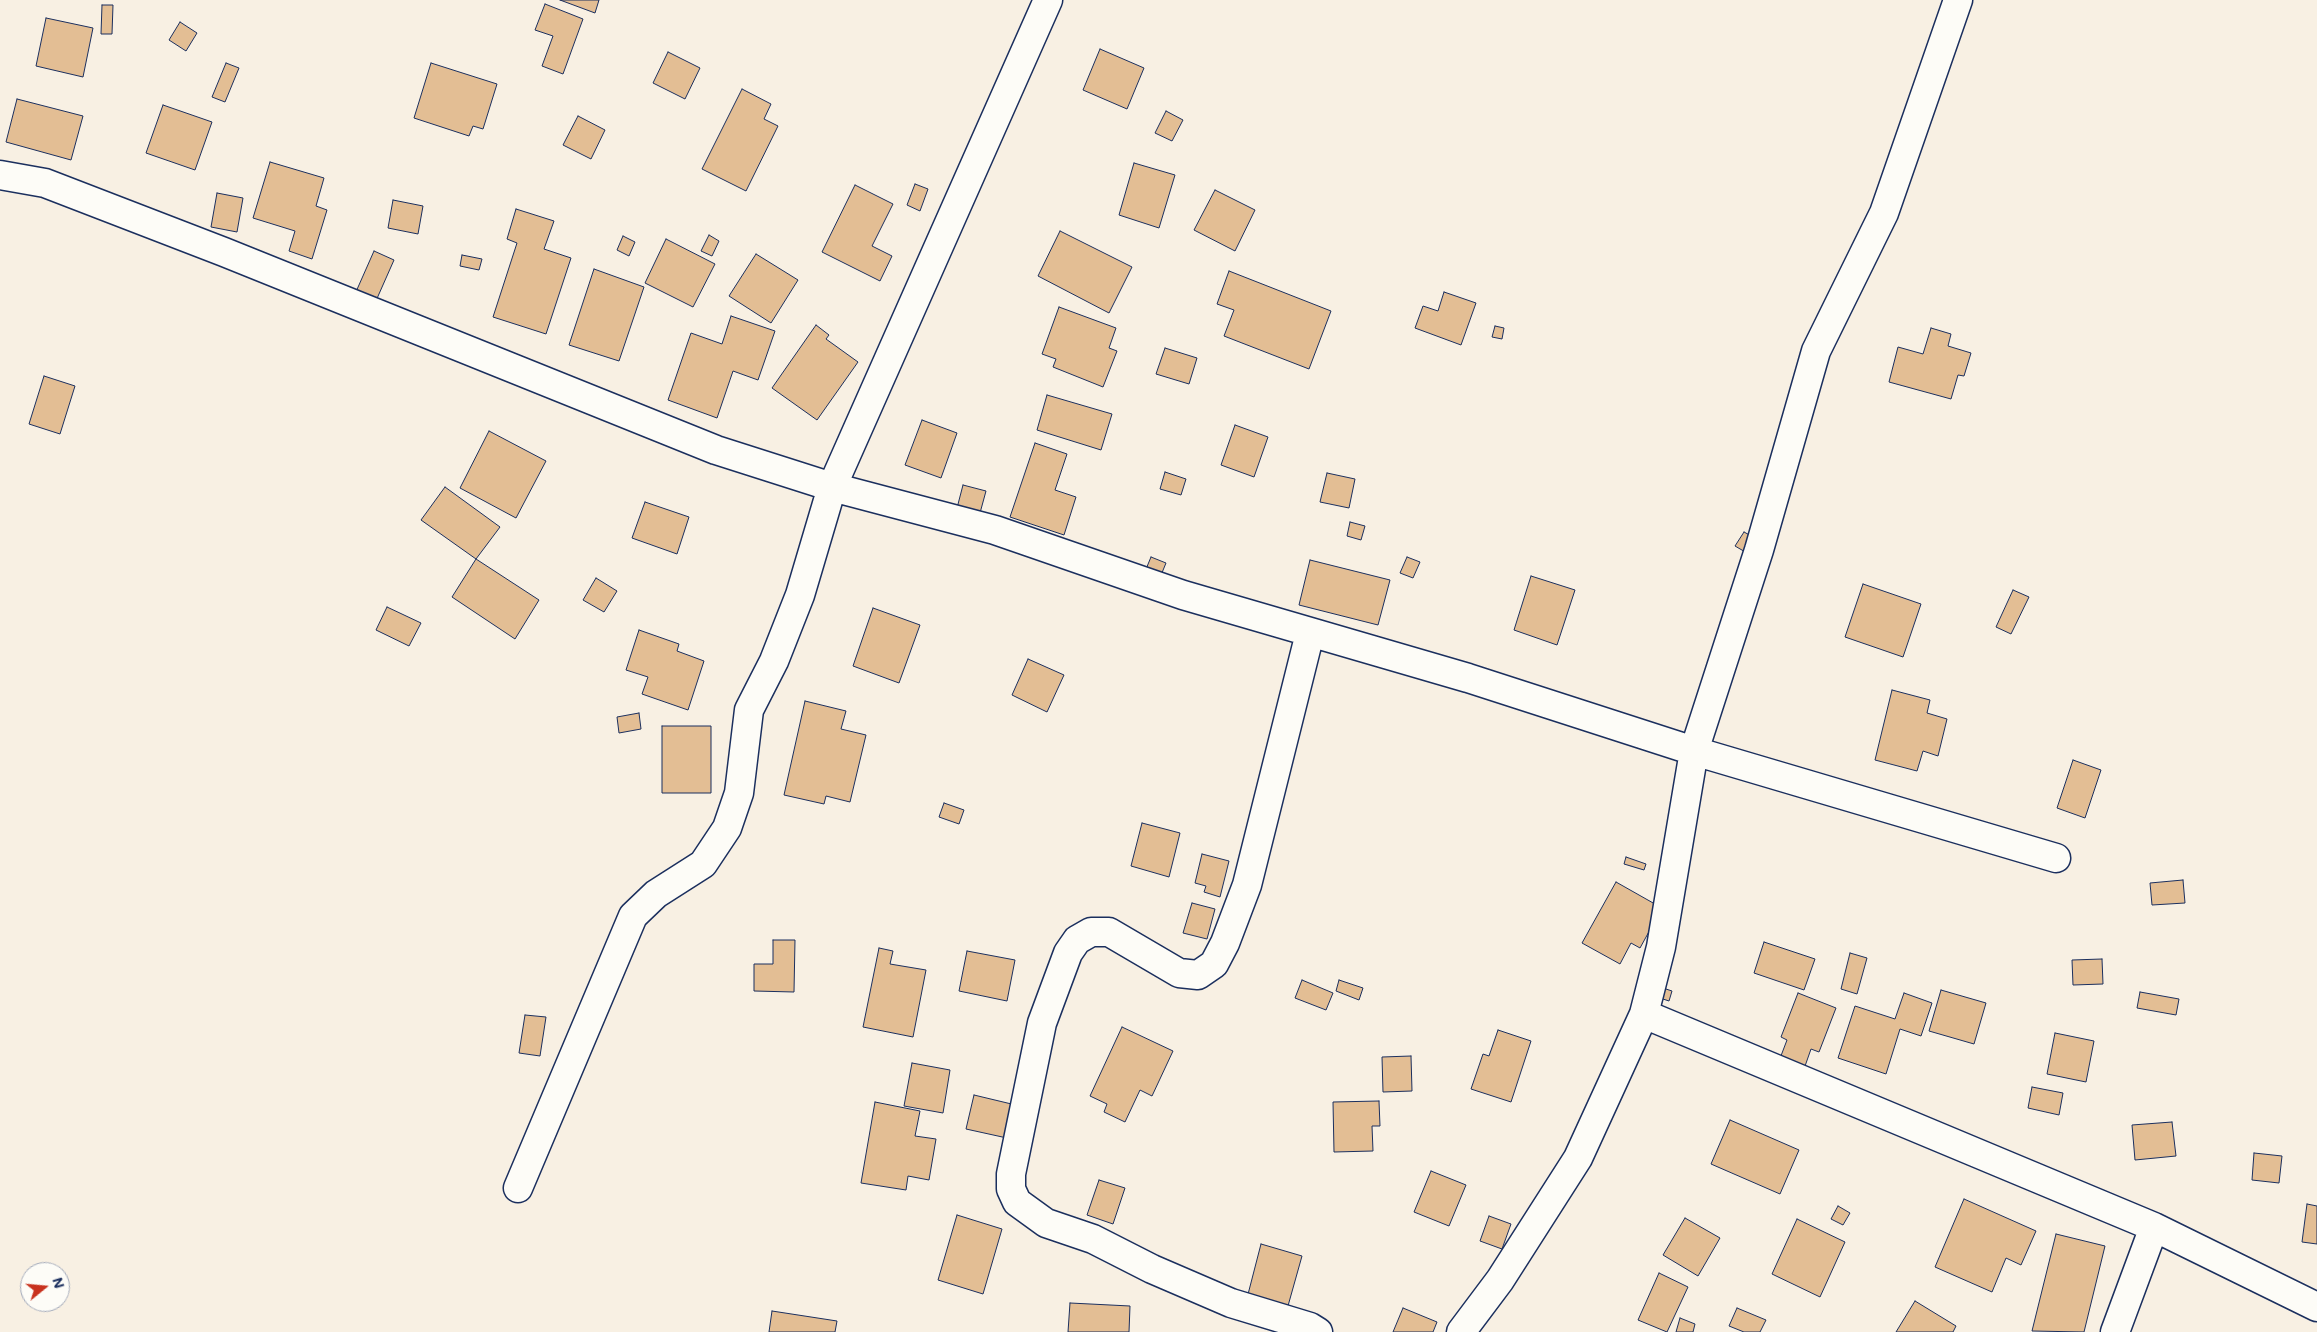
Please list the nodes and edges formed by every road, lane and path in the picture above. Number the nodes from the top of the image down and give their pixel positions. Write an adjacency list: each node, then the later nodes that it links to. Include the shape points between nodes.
1 (1048, 0): 4 (street)
2 (1958, 0): 6 (street, via 1884,213 1816,351 1760,550)
3 (0, 175): 4 (street, via 45,183 716,450)
4 (832, 487): 5 (street, via 995,530 1183,595); 9 (street, via 800,595 774,661 749,710 739,793 727,828 703,864 656,894 634,916)
5 (1310, 633): 6 (street, via 1468,678); 12 (street, via 1247,885 1214,964 1198,975 1179,973 1109,932 1091,932 1077,940 1068,953 1042,1023 1011,1174 1011,1189 1017,1202 1046,1223 1093,1239 1152,1269 1232,1303)
6 (1694, 750): 7 (street); 8 (street, via 1661,947)
7 (2056, 858)
8 (1644, 1014): 10 (street); 13 (street, via 1578,1158 1500,1280)
9 (518, 1188)
10 (2154, 1227): 11 (street); 14 (street)
11 (2317, 1307)
12 (1318, 1332)
13 (1461, 1332)
14 (2115, 1332)

